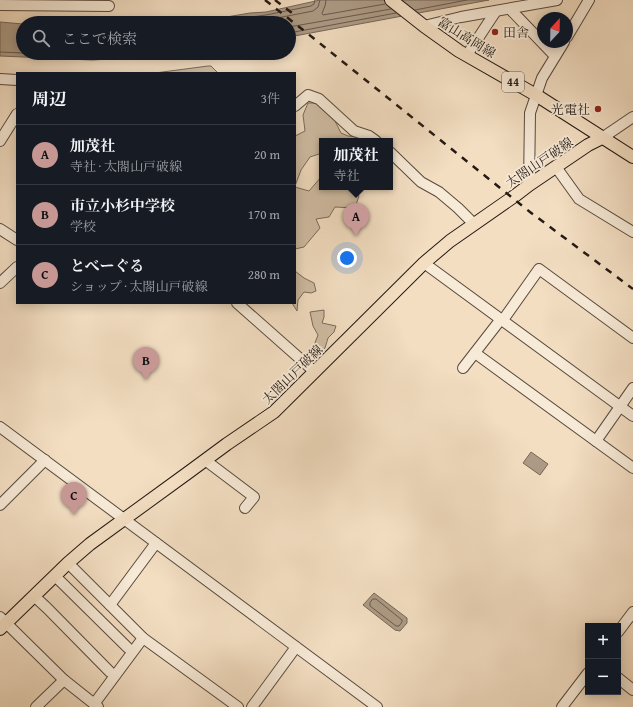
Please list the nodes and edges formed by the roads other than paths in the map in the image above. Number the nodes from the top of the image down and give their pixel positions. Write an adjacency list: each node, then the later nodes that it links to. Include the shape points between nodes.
1 (391, 0): 8 (main road, 富山高岡線 / 44)
2 (557, 0): 6 (street)
3 (589, 0): 9 (street)
4 (0, 5): 5 (street)
5 (108, 6)
6 (510, 9): 7 (street); 12 (street)
7 (496, 11): 8 (street); 11 (street)
8 (424, 26): 11 (main road, 富山高岡線 / 44)
9 (573, 27)
10 (560, 48): 12 (street)
11 (467, 55): 15 (main road, 富山高岡線 / 44)
12 (555, 56): 15 (street, via 542,78)
13 (0, 79): 14 (street)
14 (16, 80)
15 (536, 95): 20 (main road, 富山高岡線 / 44); 25 (street, via 530,113)
16 (296, 105): 19 (street, via 308,95 319,99 354,131)
17 (16, 116): 21 (street)
18 (633, 117): 20 (street)
19 (372, 138)
20 (602, 138): 23 (main road, 富山高岡線 / 44); 24 (main road, 太閤山戸破線)
21 (0, 141)
22 (393, 155): 26 (street, via 420,182 439,192)
23 (633, 157)
24 (556, 167): 25 (main road, 太閤山戸破線); 28 (street, via 579,199)
25 (529, 185): 26 (main road, 太閤山戸破線)
26 (474, 224): 30 (main road, 太閤山戸破線)
27 (1, 231): 29 (street)
28 (633, 232)
29 (16, 239)
30 (424, 263): 34 (street); 38 (main road, 太閤山戸破線)
31 (16, 268): 32 (street)
32 (0, 283)
33 (238, 304): 38 (street)
34 (502, 320): 35 (street, via 539,269); 36 (street); 40 (street)
35 (633, 338)
36 (475, 353): 37 (street); 43 (street)
37 (463, 368)
38 (315, 372): 45 (main road, 太閤山戸破線, via 274,412)
39 (633, 388): 40 (street)
40 (620, 406): 41 (street); 43 (street)
41 (633, 416)
42 (0, 427): 44 (street)
43 (596, 441): 46 (street)
44 (45, 460): 47 (street); 49 (street)
45 (205, 460): 48 (street, via 254,496); 49 (main road, 太閤山戸破線)
46 (633, 468)
47 (0, 505)
48 (245, 508)
49 (124, 519): 50 (street); 51 (main road, 太閤山戸破線)
50 (156, 543): 54 (street); 59 (street)
51 (68, 563): 52 (main road, 太閤山戸破線); 54 (street)
52 (55, 576): 53 (main road, 太閤山戸破線); 60 (street)
53 (34, 596): 56 (main road, 太閤山戸破線); 61 (street)
54 (110, 605): 58 (street)
55 (633, 612): 57 (street)
56 (2, 623): 63 (street)
57 (621, 628)
58 (143, 638): 66 (street); 68 (street)
59 (296, 647): 69 (street); 70 (street)
60 (128, 648)
61 (110, 672)
62 (585, 677): 71 (street)
63 (64, 680): 66 (street); 67 (street)
64 (621, 680): 65 (street)
65 (633, 690)
66 (96, 706)
67 (36, 707)
68 (238, 707)
69 (252, 707)
70 (377, 707)
71 (562, 707)

